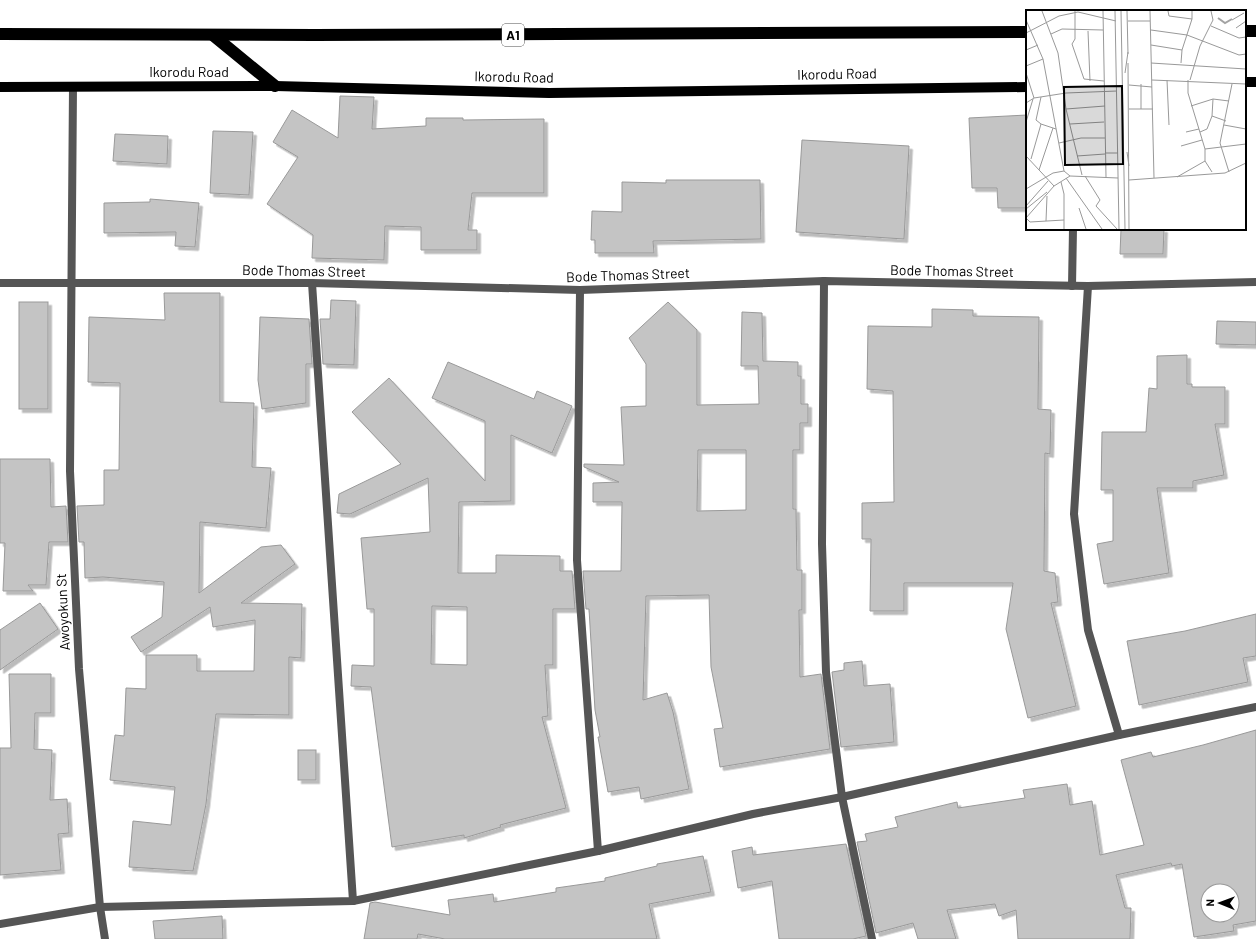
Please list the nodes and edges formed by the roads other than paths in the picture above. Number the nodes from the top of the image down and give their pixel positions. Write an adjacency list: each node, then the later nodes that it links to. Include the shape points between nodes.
1 (1026, 32): 3 (highway, A1)
2 (0, 34): 3 (highway, A1)
3 (214, 36): 4 (highway)
4 (275, 86): 6 (main road, Ikorodu Road, via 549,94); 7 (main road, Ikorodu Road)
5 (0, 87): 7 (main road, Ikorodu Road)
6 (1026, 87)
7 (73, 88): 13 (street, Awoyokun St)
8 (1073, 230): 14 (street)
9 (824, 281): 14 (street, Bode Thomas Street); 16 (street, Bode Thomas Street); 19 (street, via 822,544 826,672)
10 (1256, 282): 15 (street, Bode Thomas Street)
11 (0, 283): 13 (street, Bode Thomas Street)
12 (312, 283): 13 (street, Bode Thomas Street); 16 (street, Bode Thomas Street); 21 (street)
13 (71, 284): 22 (street, Awoyokun St, via 70,471 78,661)
14 (1072, 286): 15 (street, Bode Thomas Street)
15 (1088, 286): 18 (street, via 1074,514 1088,630)
16 (580, 290): 20 (street, via 577,560)
17 (1256, 707): 18 (street)
18 (1119, 735): 19 (street)
19 (842, 797): 20 (street, via 754,814); 25 (street)
20 (598, 851): 21 (street)
21 (353, 901): 22 (street)
22 (100, 907): 23 (street); 24 (street, Awoyokun St)
23 (0, 924)
24 (105, 939)
25 (872, 939)

